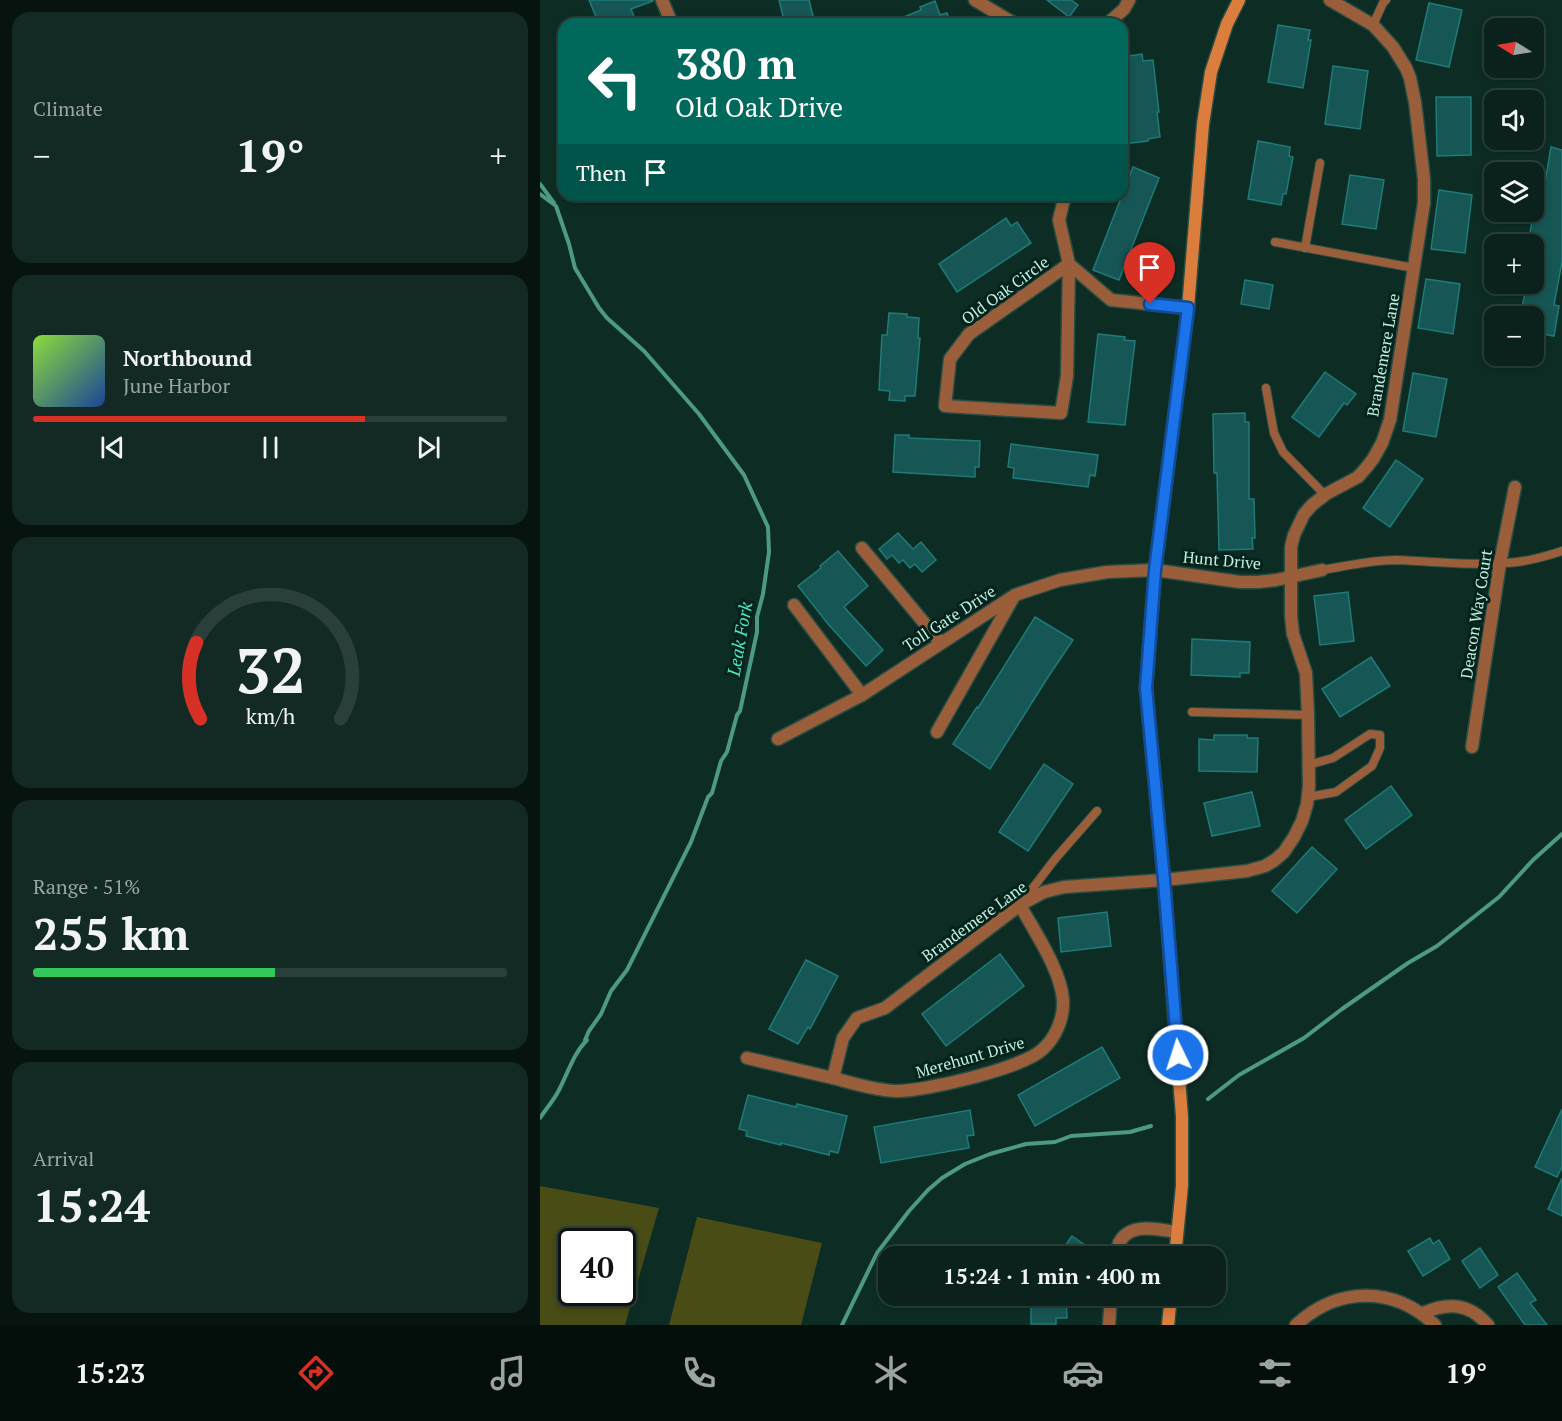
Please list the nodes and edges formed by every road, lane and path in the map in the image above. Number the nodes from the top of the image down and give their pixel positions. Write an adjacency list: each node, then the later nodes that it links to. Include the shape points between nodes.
1 (662, 0): 7 (street)
2 (975, 0): 8 (street)
3 (1129, 0): 9 (street)
4 (1239, 0): 17 (street, via 1211,72)
5 (1330, 0): 10 (street, Brandemere Lane)
6 (1386, 0): 10 (lane)
7 (670, 18)
8 (1005, 18)
9 (1114, 18)
10 (1373, 25): 16 (street, Brandemere Lane, via 1406,68 1415,102 1424,202)
11 (1320, 163): 14 (lane)
12 (1064, 201): 15 (street, via 1059,220)
13 (1275, 242): 14 (lane)
14 (1305, 248): 16 (lane)
15 (1069, 264): 15 (street, Old Oak Circle, via 969,334 950,359 945,406 1061,413 1067,376); 17 (street, via 1111,300)
16 (1414, 268): 20 (street, Brandemere Lane, via 1390,420 1382,443 1358,477)
17 (1188, 308): 24 (street)
18 (1266, 388): 20 (lane, via 1274,433 1283,452)
19 (1515, 487): 23 (street, Deacon Way Court)
20 (1325, 495): 26 (street, Brandemere Lane, via 1304,514 1294,536)
21 (862, 548): 29 (street)
22 (1562, 551): 23 (lane)
23 (1500, 563): 25 (lane, via 1396,560); 35 (street, Deacon Way Court)
24 (1155, 570): 26 (street, Hunt Drive, via 1240,582); 27 (street, Toll Gate Drive, via 1083,575); 39 (street, via 1146,688)
25 (1322, 570): 26 (street, Hunt Drive)
26 (1290, 577): 32 (street, Brandemere Lane, via 1293,633 1306,673)
27 (1015, 595): 29 (street, Toll Gate Drive); 33 (street)
28 (794, 605): 30 (street)
29 (941, 643): 30 (street, Toll Gate Drive)
30 (862, 695): 34 (street, Toll Gate Drive)
31 (1192, 712): 32 (lane)
32 (1308, 714): 36 (street, Brandemere Lane)
33 (938, 732)
34 (778, 739)
35 (1472, 747)
36 (1308, 765): 37 (street, Brandemere Lane); 37 (lane, via 1333,758 1370,734 1380,735 1380,748 1372,766 1336,792)
37 (1308, 796): 39 (street, Brandemere Lane, via 1294,837 1284,852 1265,866)
38 (1097, 810): 40 (lane)
39 (1164, 880): 40 (street, Brandemere Lane, via 1064,887); 43 (street, via 1182,1117)
40 (1020, 905): 42 (street, Brandemere Lane, via 885,1008 857,1018 843,1038); 42 (street, Merehunt Drive, via 1061,984 1064,1002 1057,1031 1042,1050 1016,1064 912,1090 871,1088)
41 (747, 1058): 42 (street, Merehunt Drive)
42 (833, 1078)
43 (1177, 1232): 44 (street, via 1144,1228 1126,1233); 45 (street)
44 (1119, 1246)
45 (1176, 1246)
46 (1110, 1306): 49 (street)
47 (1170, 1306): 50 (street)
48 (1423, 1313): 51 (street, via 1389,1298 1353,1296 1320,1307); 52 (street); 53 (street, via 1459,1306 1471,1310)
49 (1109, 1325)
50 (1168, 1325)
51 (1296, 1325)
52 (1435, 1325)
53 (1488, 1325)

